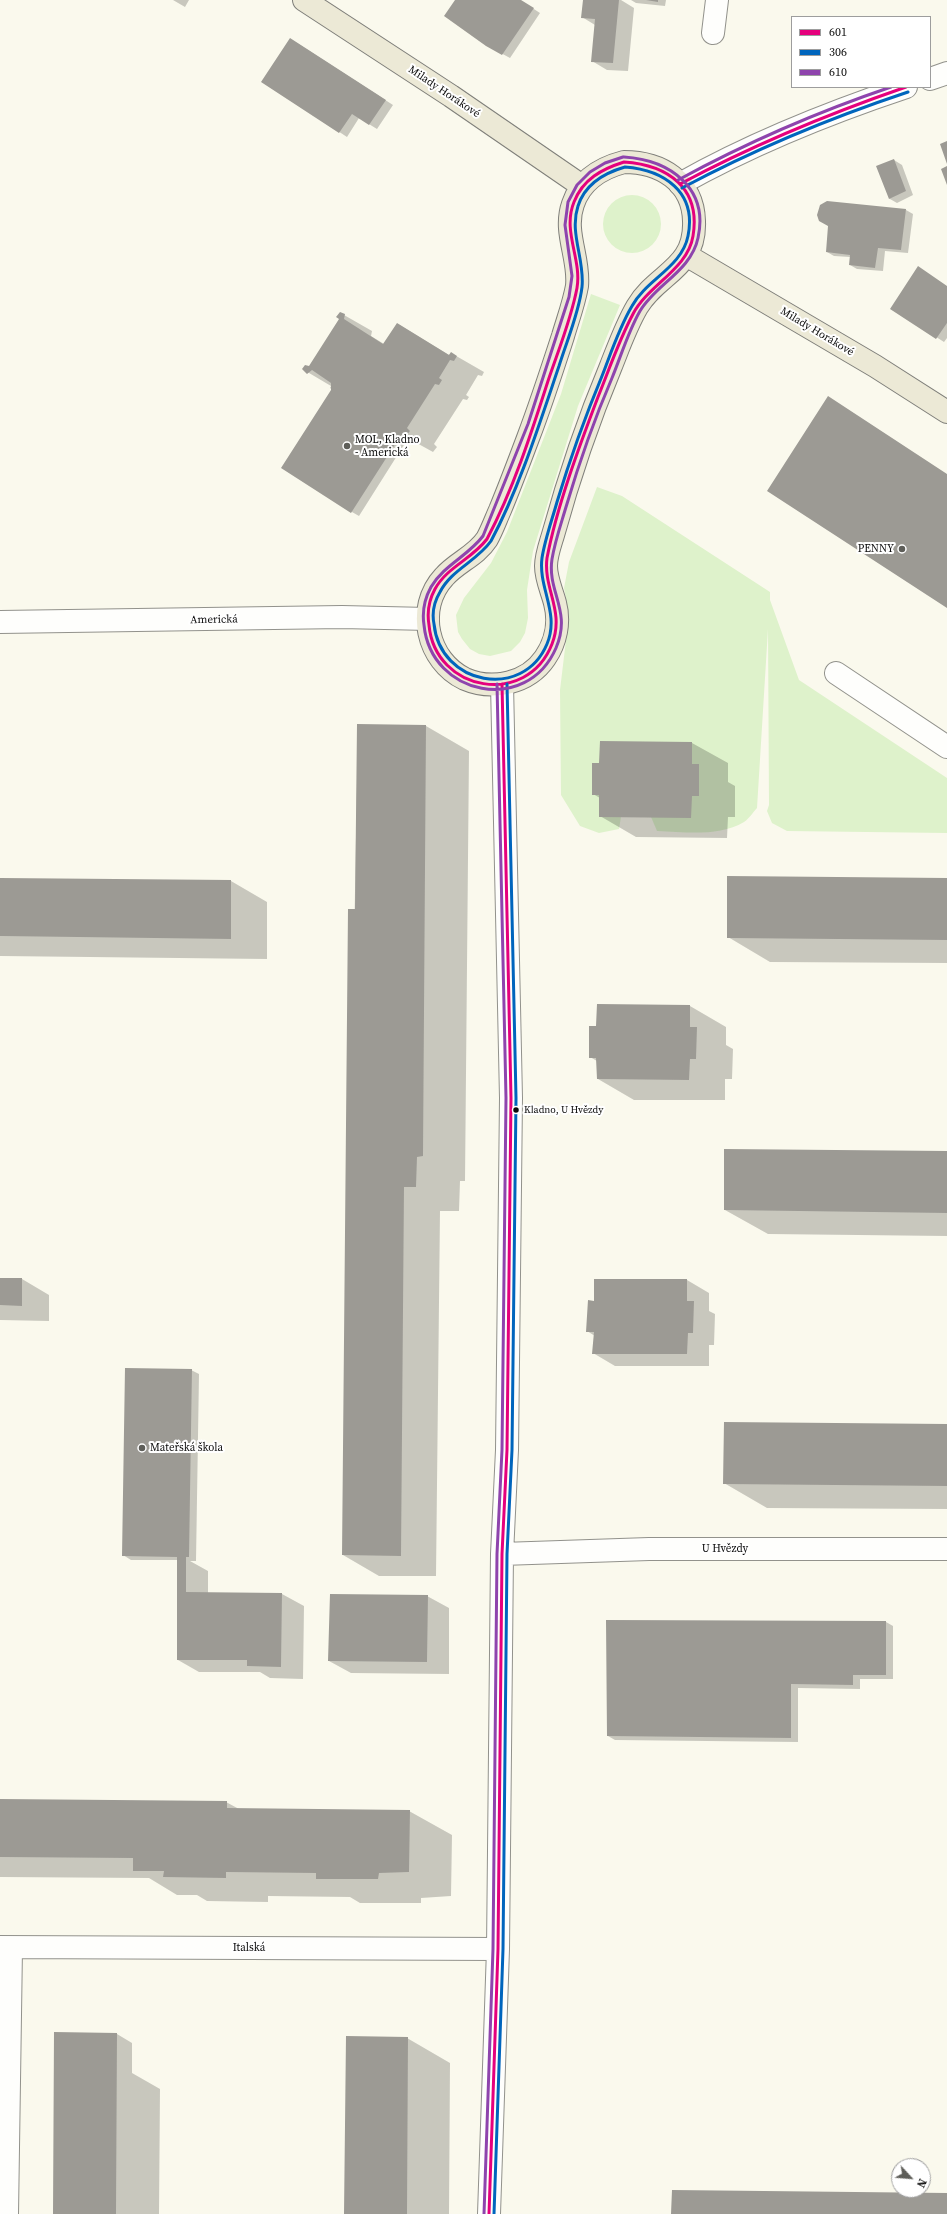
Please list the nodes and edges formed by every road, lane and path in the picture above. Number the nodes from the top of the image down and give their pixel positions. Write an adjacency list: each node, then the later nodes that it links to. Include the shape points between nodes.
1 (304, 0): 8 (main road, Milady Horákové)
2 (717, 0): 3 (street)
3 (713, 33)
4 (947, 73): 5 (street)
5 (931, 79)
6 (903, 88): 7 (street, via 765,141)
7 (680, 184): 8 (main road, via 649,164 624,162 601,170); 9 (main road, via 692,206 694,219 691,244)
8 (582, 186): 11 (main road, via 572,206 570,217 577,285 546,390 506,496 487,538 474,553 438,584 429,607)
9 (686, 255): 10 (main road, Milady Horákové, via 875,366); 14 (main road, via 672,272 645,294 634,312 597,398 578,451 546,565 558,615 555,639 544,660 535,669 514,681)
10 (947, 412)
11 (428, 619): 12 (street, Americká); 14 (main road, via 428,631 436,652 450,669 469,681)
12 (0, 622)
13 (836, 673): 15 (street)
14 (502, 684): 17 (street, via 511,1098 507,1450)
15 (947, 747)
16 (947, 1549): 17 (street, U Hvězdy, via 649,1549)
17 (502, 1554): 19 (street)
18 (6, 1947): 19 (street, Italská); 20 (street)
19 (498, 1949): 21 (street)
20 (7, 2214)
21 (489, 2214)

